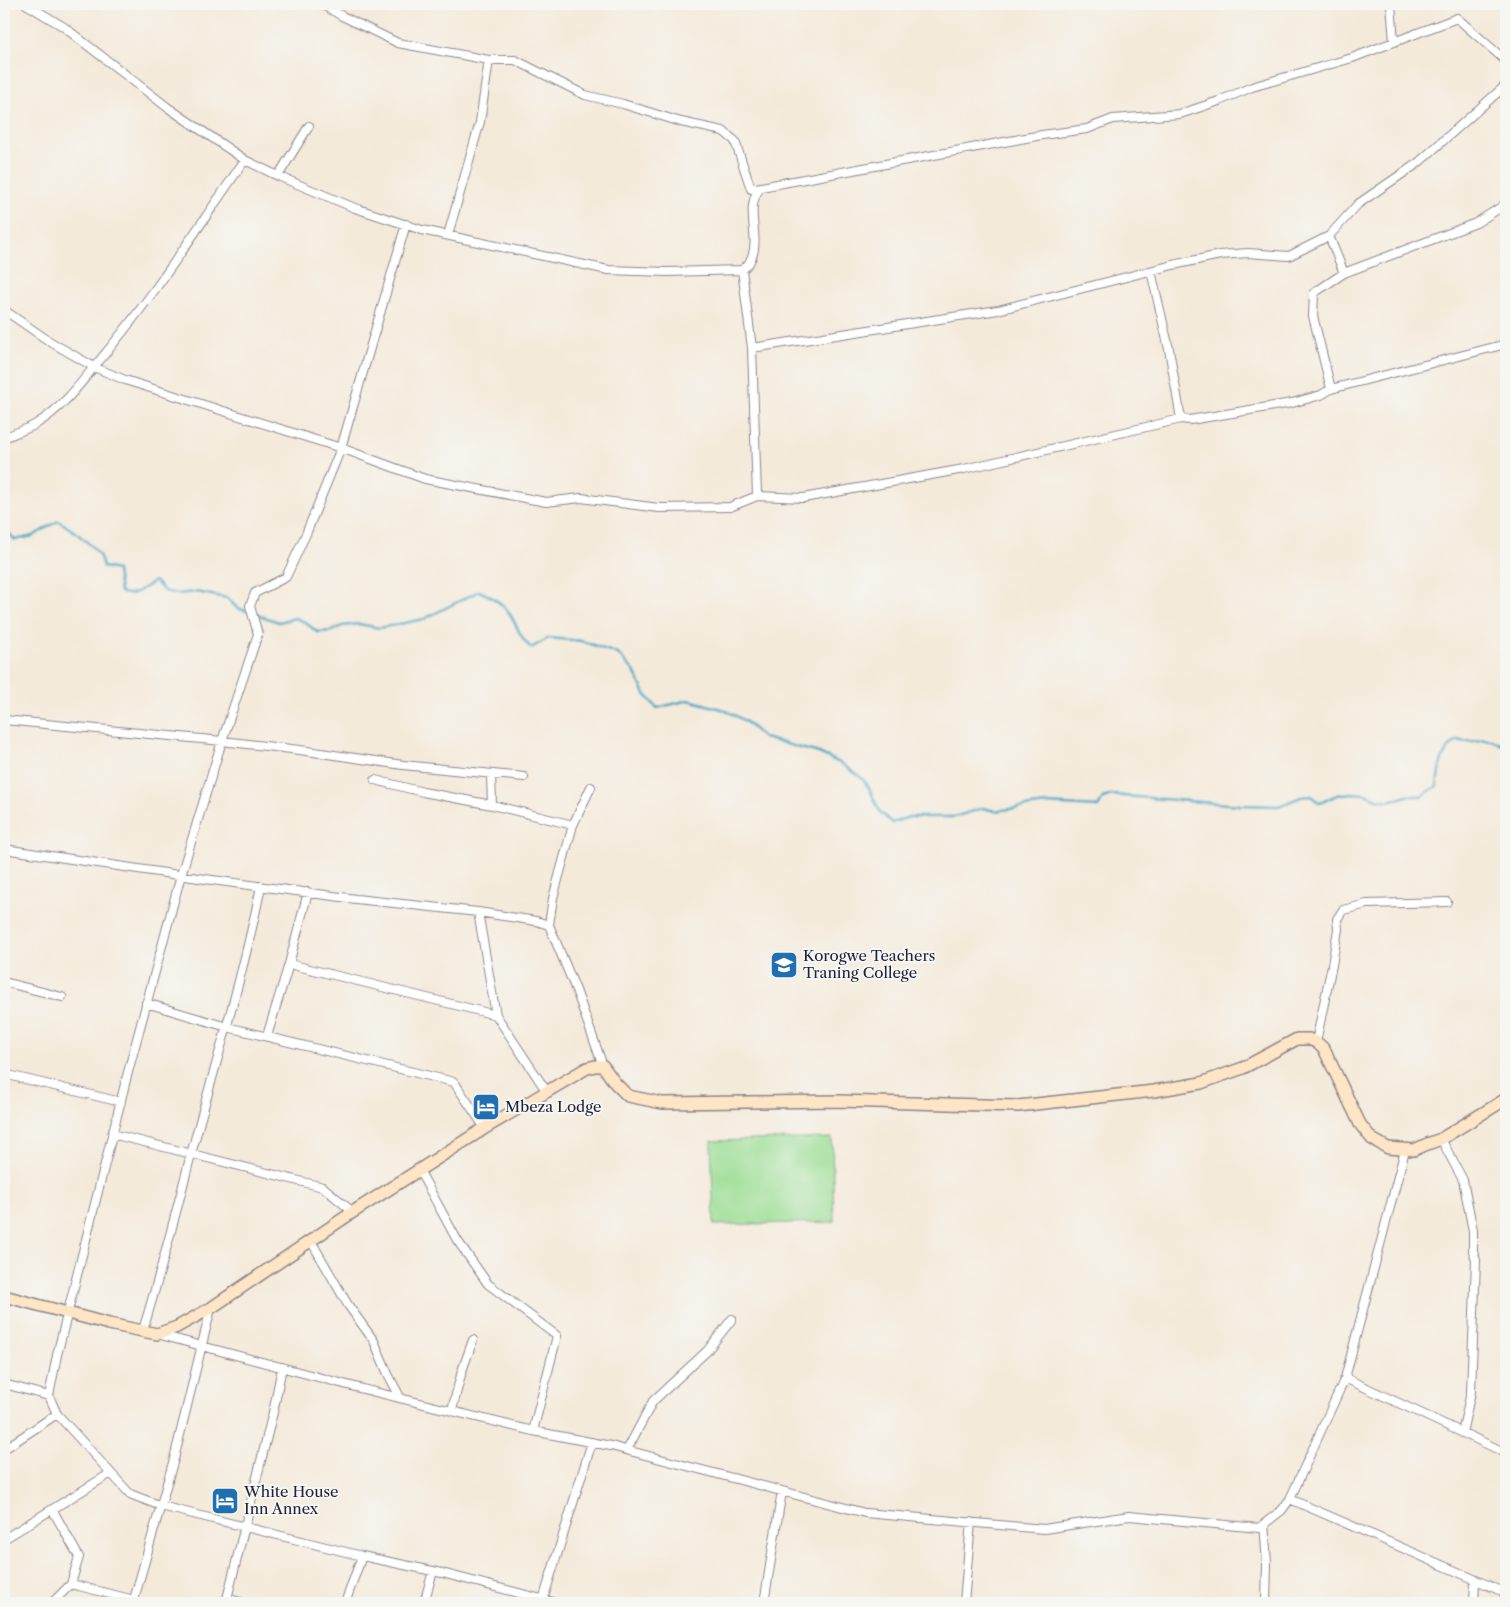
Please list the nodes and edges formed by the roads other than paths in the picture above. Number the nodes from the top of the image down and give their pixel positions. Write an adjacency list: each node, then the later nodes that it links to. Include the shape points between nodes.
1 (26, 4): 9 (street, via 64,27 167,107)
2 (320, 4): 5 (street, via 398,43)
3 (1391, 4): 4 (street)
4 (1394, 42): 6 (street, via 1457,18); 11 (street, via 1352,58 1252,87 1180,114 1114,119 1087,129)
5 (489, 60): 11 (street, via 515,60 585,95 724,131 735,141 751,189); 14 (street, via 480,122)
6 (1506, 61)
7 (1506, 85): 15 (street, via 1418,163 1358,204)
8 (309, 126): 10 (street)
9 (245, 160): 10 (street); 22 (street, via 119,338)
10 (278, 176): 13 (street, via 355,208)
11 (761, 187): 16 (street, via 753,203 754,249)
12 (1506, 204): 18 (street, via 1476,224)
13 (406, 224): 14 (street); 26 (street)
14 (448, 235): 16 (street, via 608,270)
15 (1329, 236): 17 (street, via 1289,256 1220,255); 18 (street)
16 (742, 270): 21 (street)
17 (1151, 271): 21 (street, via 998,310); 24 (street)
18 (1344, 273): 23 (street, via 1314,293 1313,316)
19 (4, 310): 22 (street)
20 (1506, 344): 23 (street)
21 (752, 348): 27 (street)
22 (94, 367): 25 (street, via 62,405 36,424); 26 (street, via 125,380)
23 (1331, 388): 24 (street, via 1321,395 1292,403)
24 (1181, 419): 27 (street, via 945,472 803,498)
25 (4, 438)
26 (341, 448): 27 (street, via 425,479 546,502 581,498 659,508 730,507); 29 (street, via 286,576 255,593 250,606 258,634)
27 (757, 496)
28 (4, 720): 29 (street)
29 (222, 741): 30 (street); 37 (street)
30 (491, 774): 31 (street); 34 (street)
31 (524, 777)
32 (375, 780): 34 (street)
33 (591, 787): 35 (street)
34 (492, 805): 35 (street)
35 (573, 825): 42 (street)
36 (4, 849): 37 (street)
37 (181, 875): 38 (street); 46 (street)
38 (261, 886): 39 (street); 48 (street)
39 (308, 892): 41 (street); 43 (street)
40 (1447, 902): 50 (street, via 1367,904 1343,910 1337,919 1332,965)
41 (478, 912): 42 (street); 47 (street)
42 (549, 926): 51 (street)
43 (289, 964): 47 (street); 49 (street)
44 (4, 982): 45 (street)
45 (62, 997)
46 (146, 1003): 48 (street); 55 (street)
47 (496, 1015): 53 (street)
48 (227, 1027): 49 (street); 60 (street)
49 (267, 1036): 56 (street, via 454,1082)
50 (1316, 1042): 51 (street, via 1297,1038 1243,1068 1201,1083 1018,1106 662,1103 628,1096); 59 (street, via 1324,1049 1360,1124 1372,1139 1388,1148)
51 (603, 1066): 53 (street, via 587,1068)
52 (4, 1074): 55 (street)
53 (547, 1092): 56 (street)
54 (1506, 1099): 58 (street)
55 (121, 1102): 57 (street)
56 (485, 1128): 61 (street)
57 (112, 1134): 60 (street); 66 (street)
58 (1441, 1138): 59 (street, via 1414,1150); 80 (street, via 1463,1180 1476,1260 1471,1392)
59 (1405, 1150): 73 (street)
60 (191, 1154): 62 (street, via 323,1187); 68 (street, via 158,1285)
61 (419, 1170): 62 (street); 79 (street, via 457,1240 488,1284 557,1336)
62 (353, 1212): 63 (street)
63 (311, 1241): 65 (street); 76 (street, via 348,1305 374,1341)
64 (4, 1296): 66 (street)
65 (211, 1308): 69 (street); 71 (street)
66 (68, 1312): 68 (street); 75 (street)
67 (732, 1318): 83 (street, via 707,1351 653,1401)
68 (143, 1330): 69 (street)
69 (157, 1334): 71 (street)
70 (473, 1340): 77 (street)
71 (202, 1346): 72 (street); 88 (street)
72 (282, 1367): 76 (street); 92 (street)
73 (1345, 1378): 80 (street); 87 (street)
74 (4, 1384): 75 (street)
75 (49, 1396): 78 (street)
76 (400, 1397): 77 (street)
77 (452, 1410): 79 (street)
78 (58, 1414): 82 (street); 85 (street)
79 (533, 1431): 81 (street)
80 (1462, 1433): 84 (street)
81 (592, 1442): 83 (street); 99 (street)
82 (4, 1449)
83 (627, 1450): 86 (street)
84 (1506, 1453)
85 (111, 1473): 88 (street, via 130,1494); 89 (street)
86 (782, 1491): 90 (street, via 864,1513); 107 (street)
87 (1290, 1499): 91 (street); 96 (street)
88 (161, 1506): 92 (street); 101 (street)
89 (52, 1509): 93 (street); 97 (street, via 79,1556)
90 (971, 1522): 91 (street, via 1044,1529 1129,1516 1259,1528); 108 (street)
91 (1264, 1524): 109 (street)
92 (244, 1526): 94 (street); 100 (street)
93 (4, 1539)
94 (362, 1556): 95 (street); 104 (street)
95 (433, 1572): 99 (street); 105 (street)
96 (1475, 1581): 98 (street); 110 (street)
97 (71, 1584): 101 (street); 102 (street)
98 (1506, 1594)
99 (543, 1600): 106 (street)
100 (227, 1601): 103 (street)
101 (134, 1602)
102 (52, 1603)
103 (243, 1603)
104 (345, 1603)
105 (424, 1603)
106 (556, 1603)
107 (764, 1603)
108 (964, 1603)
109 (1266, 1603)
110 (1474, 1603)

